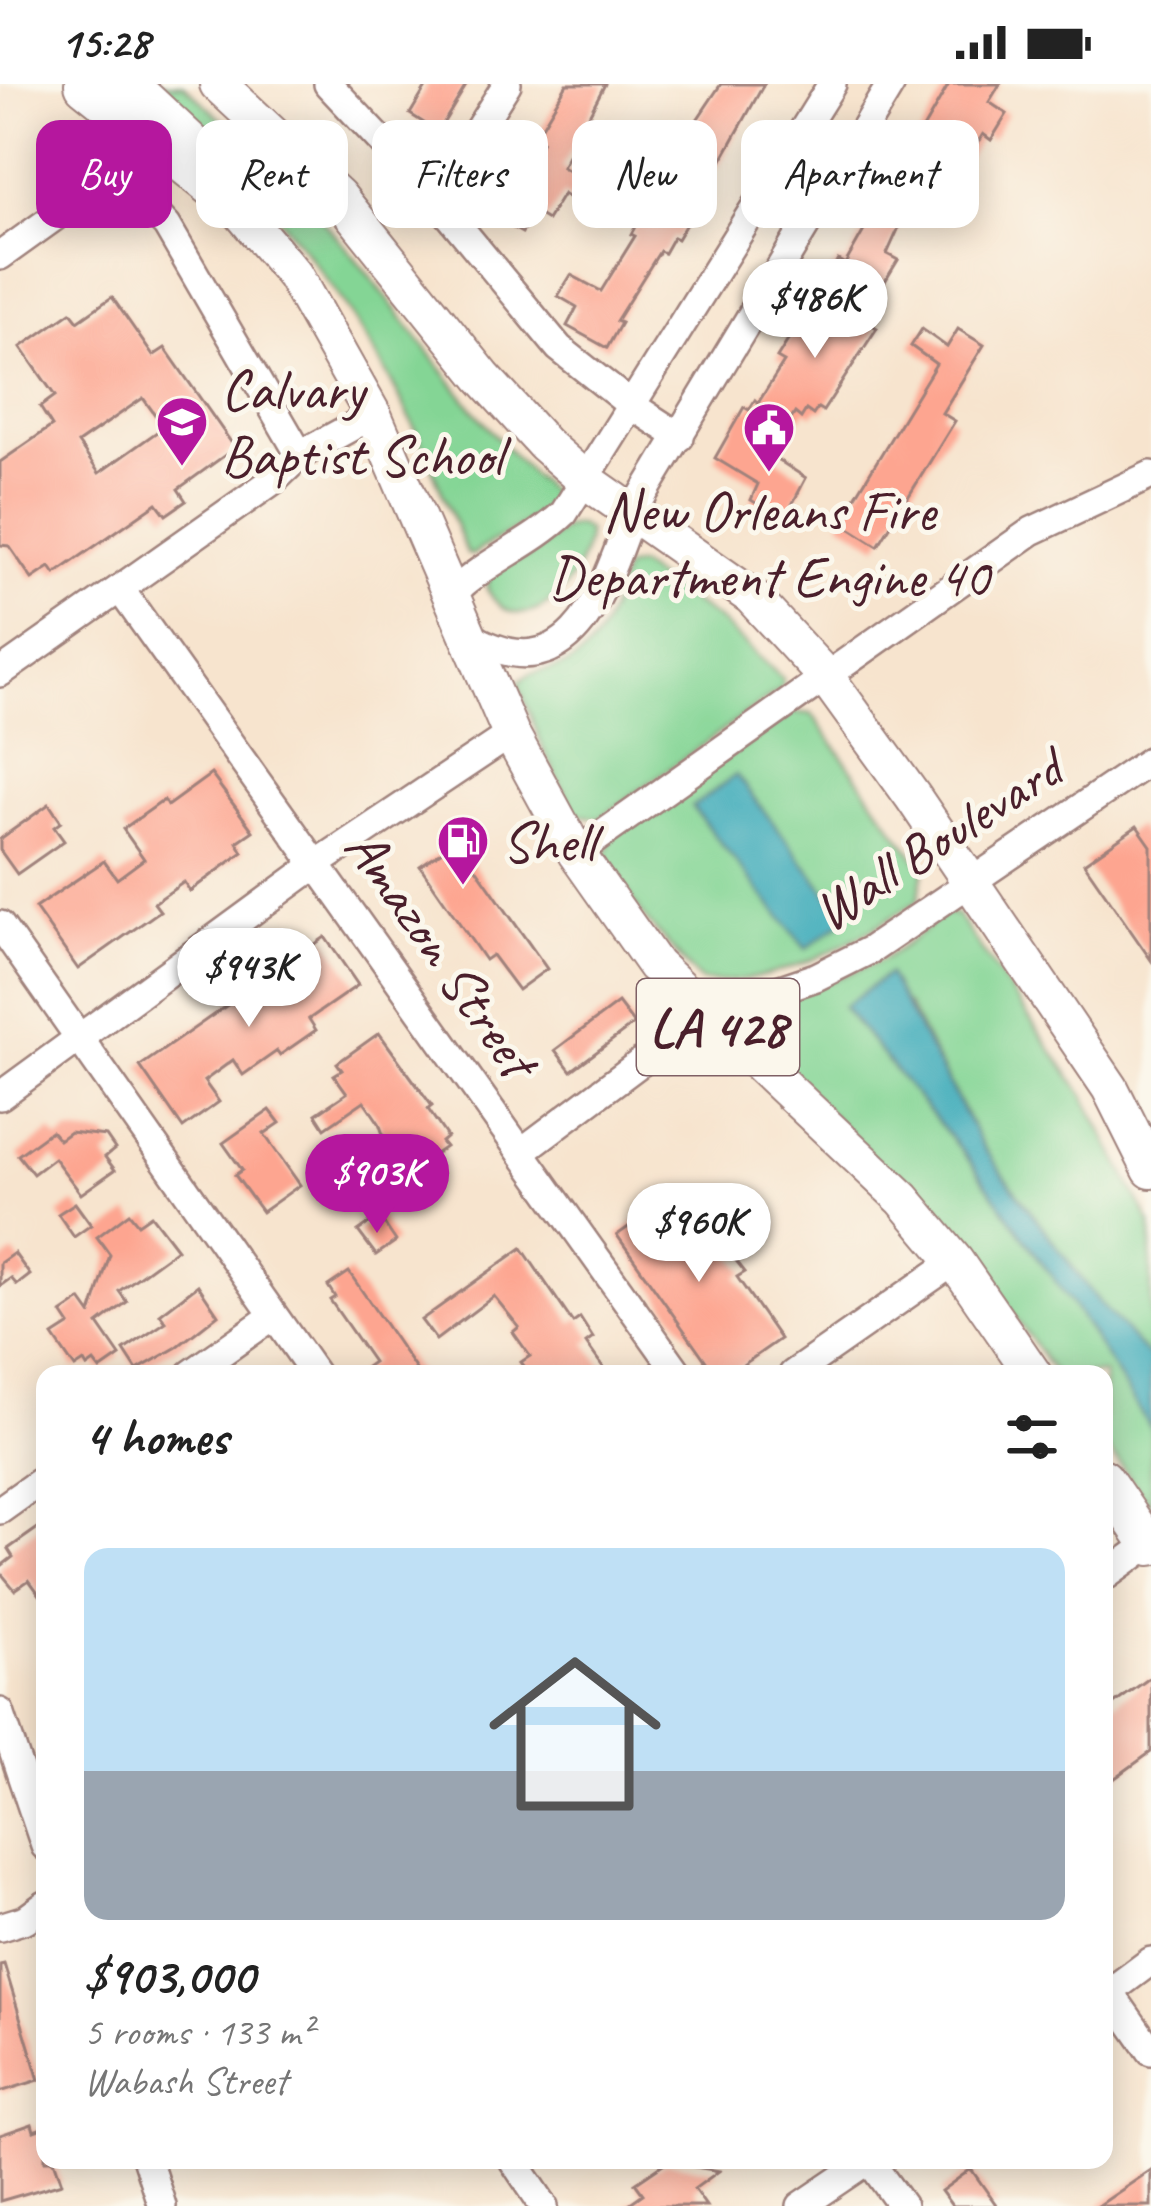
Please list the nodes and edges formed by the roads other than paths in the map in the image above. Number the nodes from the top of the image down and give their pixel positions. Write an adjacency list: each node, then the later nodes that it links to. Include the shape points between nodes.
1 (86, 84): 11 (highway)
2 (130, 84): 10 (main road, LA 428)
3 (218, 84): 20 (main road, via 338,196 483,377)
4 (328, 84): 9 (street)
5 (507, 84): 8 (street)
6 (832, 84): 15 (street)
7 (891, 84): 17 (street)
8 (484, 120)
9 (372, 131)
10 (196, 146)
11 (196, 172)
12 (254, 228): 16 (main road, LA 428, via 294,275)
13 (460, 228): 15 (street, via 559,348)
14 (0, 256): 18 (street, via 117,172 167,226)
15 (631, 405): 17 (street); 20 (street)
16 (373, 415): 18 (street); 23 (main road, LA 428)
17 (680, 437): 21 (street)
18 (300, 454): 22 (street)
19 (1151, 475): 26 (street, via 1032,532)
20 (584, 479): 21 (main road); 23 (street, via 547,529)
21 (632, 513): 24 (street, via 607,580 572,637 523,652 490,648); 26 (main road, via 751,596)
22 (120, 590): 25 (street); 30 (street, Amazon Street)
23 (453, 593): 24 (main road, LA 428)
24 (467, 634): 27 (main road, LA 428)
25 (0, 673)
26 (826, 677): 29 (street); 31 (main road)
27 (512, 734): 29 (main road, LA 428); 30 (street)
28 (1151, 760): 31 (street, Wall Boulevard)
29 (576, 853): 33 (main road, LA 428, via 655,965)
30 (318, 863): 34 (street); 36 (street, Amazon Street)
31 (971, 884): 33 (street, Wall Boulevard, via 816,977); 37 (main road, via 1110,1088)
32 (0, 925): 34 (street)
33 (704, 1015): 36 (street, Wall Boulevard); 38 (main road, LA 428, via 903,1199)
34 (80, 1035): 35 (street); 39 (street)
35 (0, 1096)
36 (521, 1152): 42 (street, Amazon Street)
37 (1151, 1170)
38 (955, 1261): 43 (street); 44 (main road, LA 428)
39 (273, 1316): 40 (street); 41 (street)
40 (204, 1365)
41 (308, 1365)
42 (673, 1365)
43 (806, 1365)
44 (1027, 1365)
45 (36, 1484): 47 (street)
46 (1113, 1491): 48 (main road)
47 (0, 1510)
48 (1150, 1545): 49 (street)
49 (1113, 1571)
50 (0, 1712): 51 (street)
51 (36, 1819)
52 (36, 1912): 53 (street)
53 (0, 1927)
54 (1151, 1961): 55 (street)
55 (1113, 1985)
56 (1113, 1999): 57 (street)
57 (1151, 2051)
58 (150, 2169): 62 (street)
59 (518, 2169): 63 (street)
60 (856, 2169): 64 (street)
61 (875, 2169): 65 (street)
62 (162, 2206)
63 (544, 2206)
64 (801, 2206)
65 (902, 2206)

